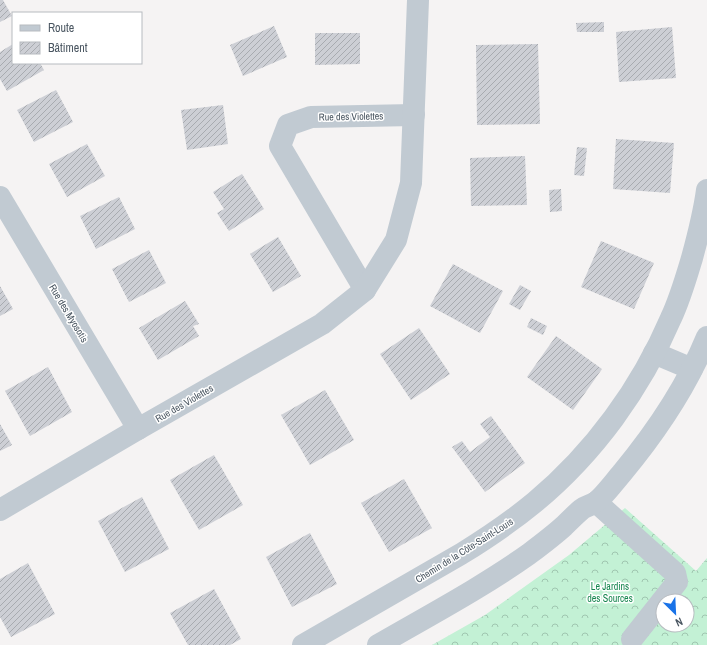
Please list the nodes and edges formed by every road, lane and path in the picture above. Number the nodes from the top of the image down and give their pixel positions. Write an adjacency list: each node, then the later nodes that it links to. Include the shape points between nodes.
1 (418, 0): 2 (street, Rue des Violettes)
2 (414, 115): 5 (street, Rue des Violettes, via 411,183 396,240); 5 (street, Rue des Violettes, via 311,117 288,125 280,146)
3 (707, 190): 7 (street, Chemin de la Côte-Saint-Louis, via 701,223 681,292)
4 (0, 197): 9 (street, Rue des Myosotis)
5 (365, 290): 9 (street, Rue des Violettes, via 322,324)
6 (707, 337): 8 (street)
7 (654, 353): 8 (street); 13 (street, Chemin de la Côte-Saint-Louis, via 631,392 598,439 562,477 512,521)
8 (692, 369): 10 (street, via 652,434)
9 (138, 429): 11 (street, Rue des Violettes)
10 (596, 502): 12 (street, via 676,574 677,582); 14 (street, via 582,509 545,542 508,568)
11 (0, 510)
12 (632, 639)
13 (303, 645)
14 (378, 645)

